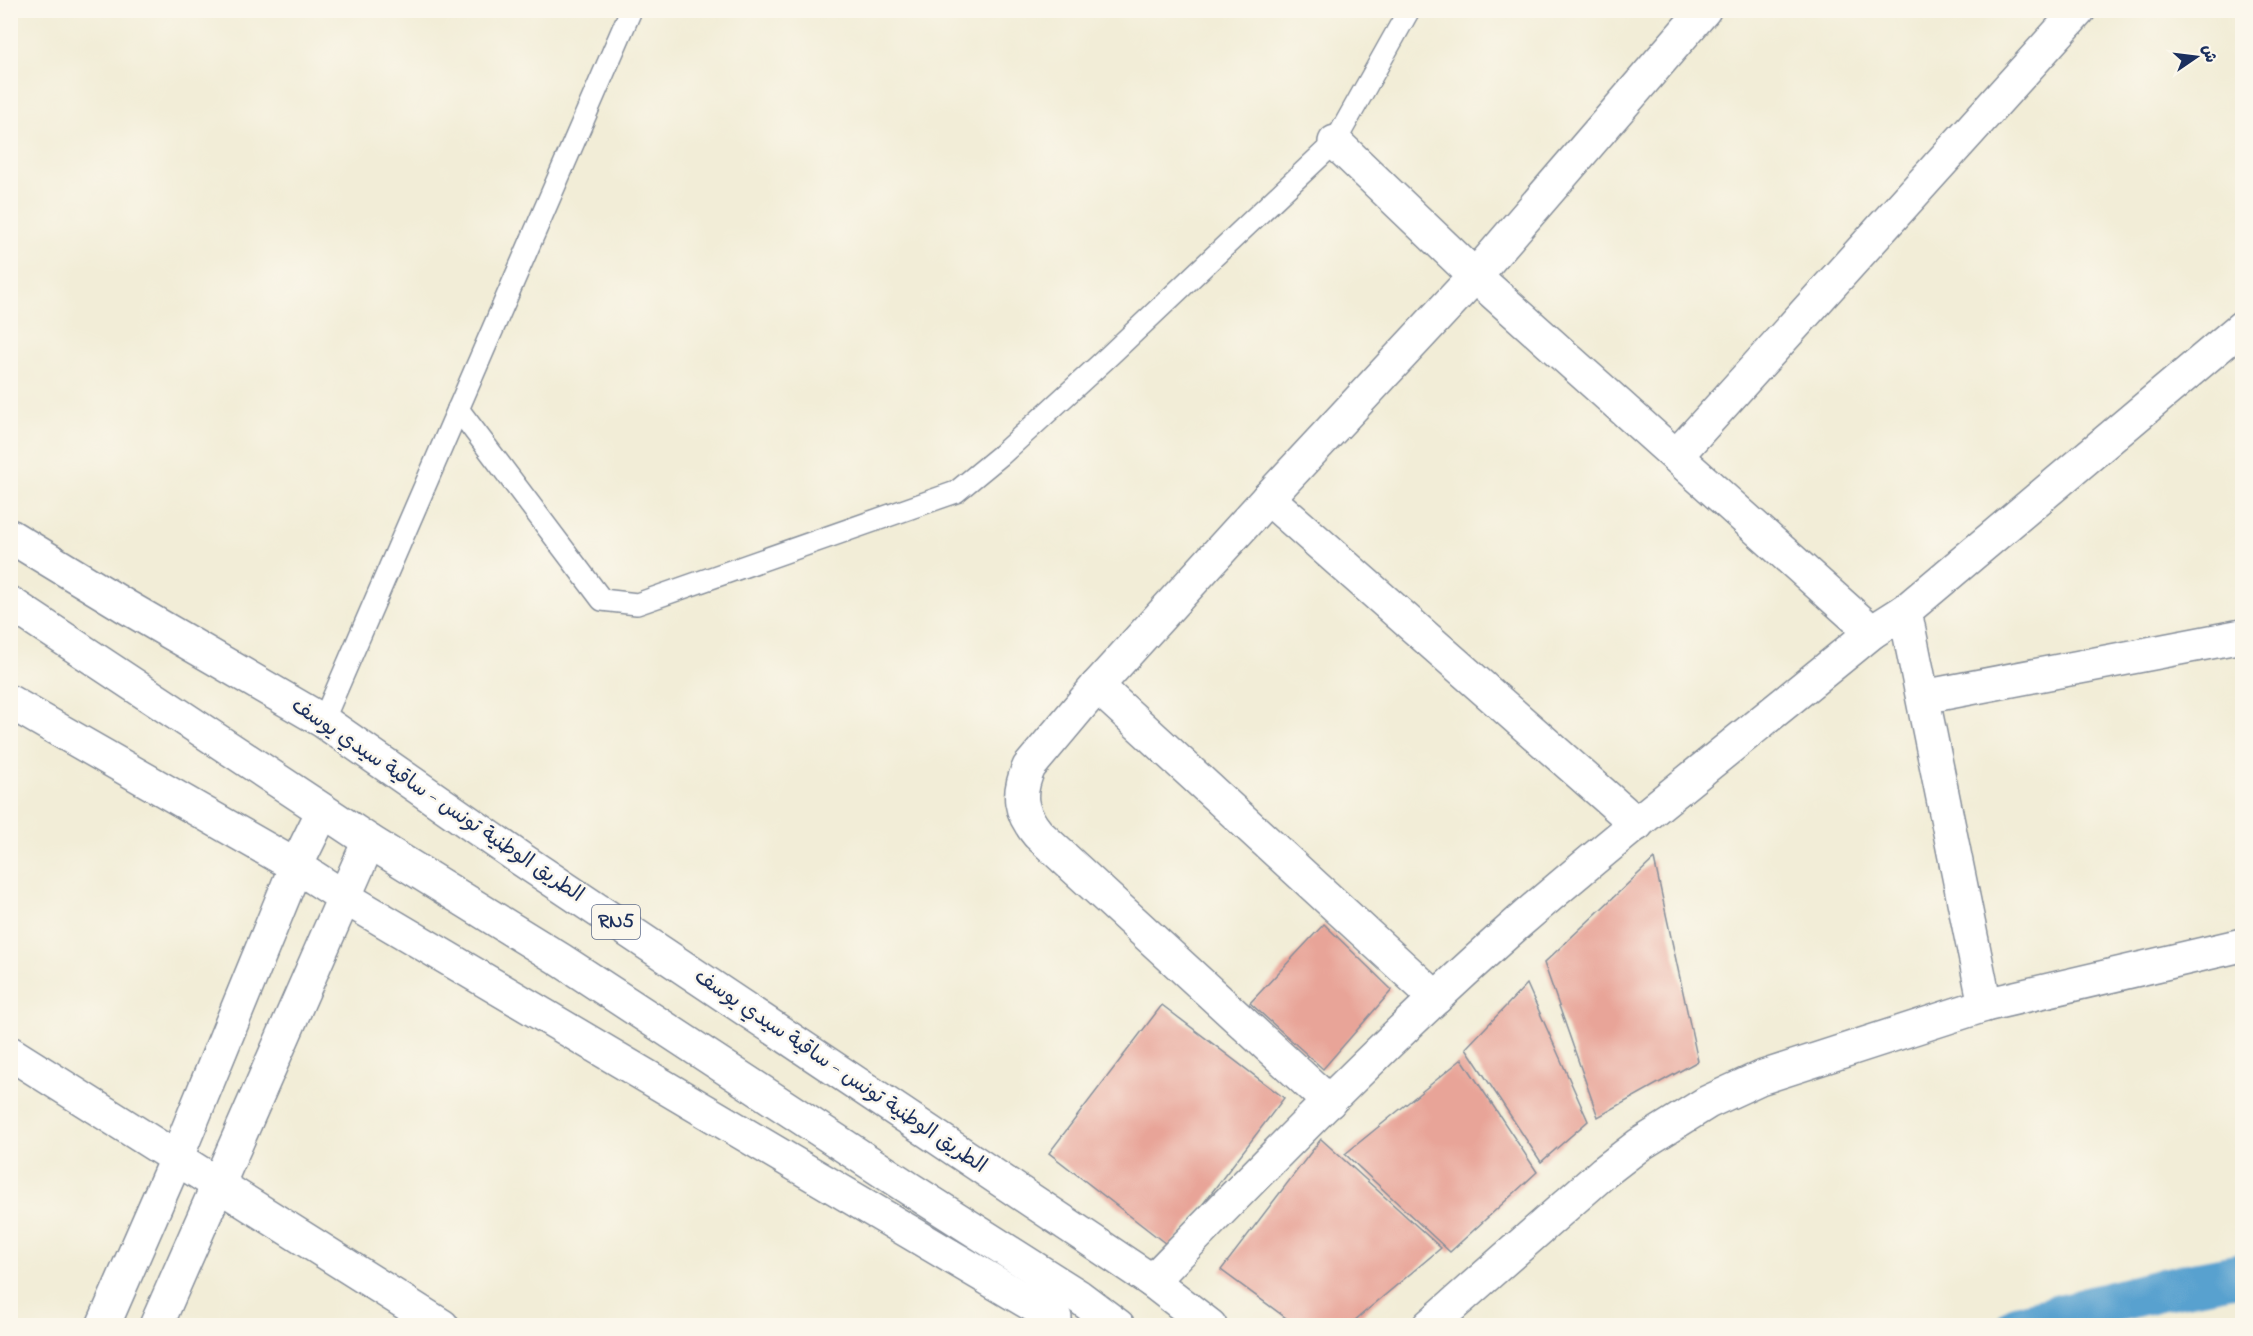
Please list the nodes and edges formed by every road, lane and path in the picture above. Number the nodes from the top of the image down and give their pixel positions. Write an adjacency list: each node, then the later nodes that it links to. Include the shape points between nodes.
1 (631, 10): 10 (lane)
2 (1409, 10): 5 (lane)
3 (1704, 10): 6 (main road)
4 (2079, 10): 11 (main road)
5 (1335, 142): 6 (main road); 10 (lane, via 1110,355 956,492 637,604 602,600)
6 (1475, 276): 11 (main road); 12 (main road)
7 (2242, 327): 9 (main road)
8 (2242, 350): 9 (main road)
9 (2206, 356): 15 (main road)
10 (458, 409): 21 (lane)
11 (1677, 455): 16 (main road)
12 (1268, 498): 18 (main road); 23 (main road)
13 (10, 536): 21 (main road, الطريق الوطنية تونس - ساقية سيدي يوسف / RN5)
14 (10, 603): 22 (main road)
15 (1905, 611): 16 (main road); 19 (main road)
16 (1872, 632): 23 (main road)
17 (2242, 636): 19 (main road)
18 (1097, 686): 28 (main road); 31 (main road, via 1029,767 1021,788 1024,815 1038,834)
19 (1923, 697): 29 (main road)
20 (10, 702): 25 (main road)
21 (323, 720): 34 (main road, الطريق الوطنية تونس - ساقية سيدي يوسف / RN5, via 521,859)
22 (323, 811): 24 (main road); 25 (main road)
23 (1637, 824): 28 (main road)
24 (369, 841): 26 (main road); 35 (main road, via 561,960 910,1189)
25 (296, 866): 26 (main road); 32 (main road)
26 (344, 897): 33 (main road); 35 (main road)
27 (2242, 945): 29 (main road)
28 (1436, 998): 31 (main road)
29 (1985, 1005): 42 (main road, via 1760,1078 1708,1101 1604,1172)
30 (10, 1053): 32 (main road)
31 (1329, 1102): 34 (main road)
32 (176, 1159): 33 (main road); 37 (main road)
33 (219, 1185): 38 (main road); 39 (main road)
34 (1152, 1281): 41 (main road, الطريق الوطنية تونس - ساقية سيدي يوسف / RN5)
35 (1061, 1313): 40 (main road)
36 (2242, 1316): 43 (path)
37 (103, 1326)
38 (156, 1326)
39 (442, 1326)
40 (1119, 1326)
41 (1210, 1326)
42 (1429, 1326)
43 (2197, 1326)

